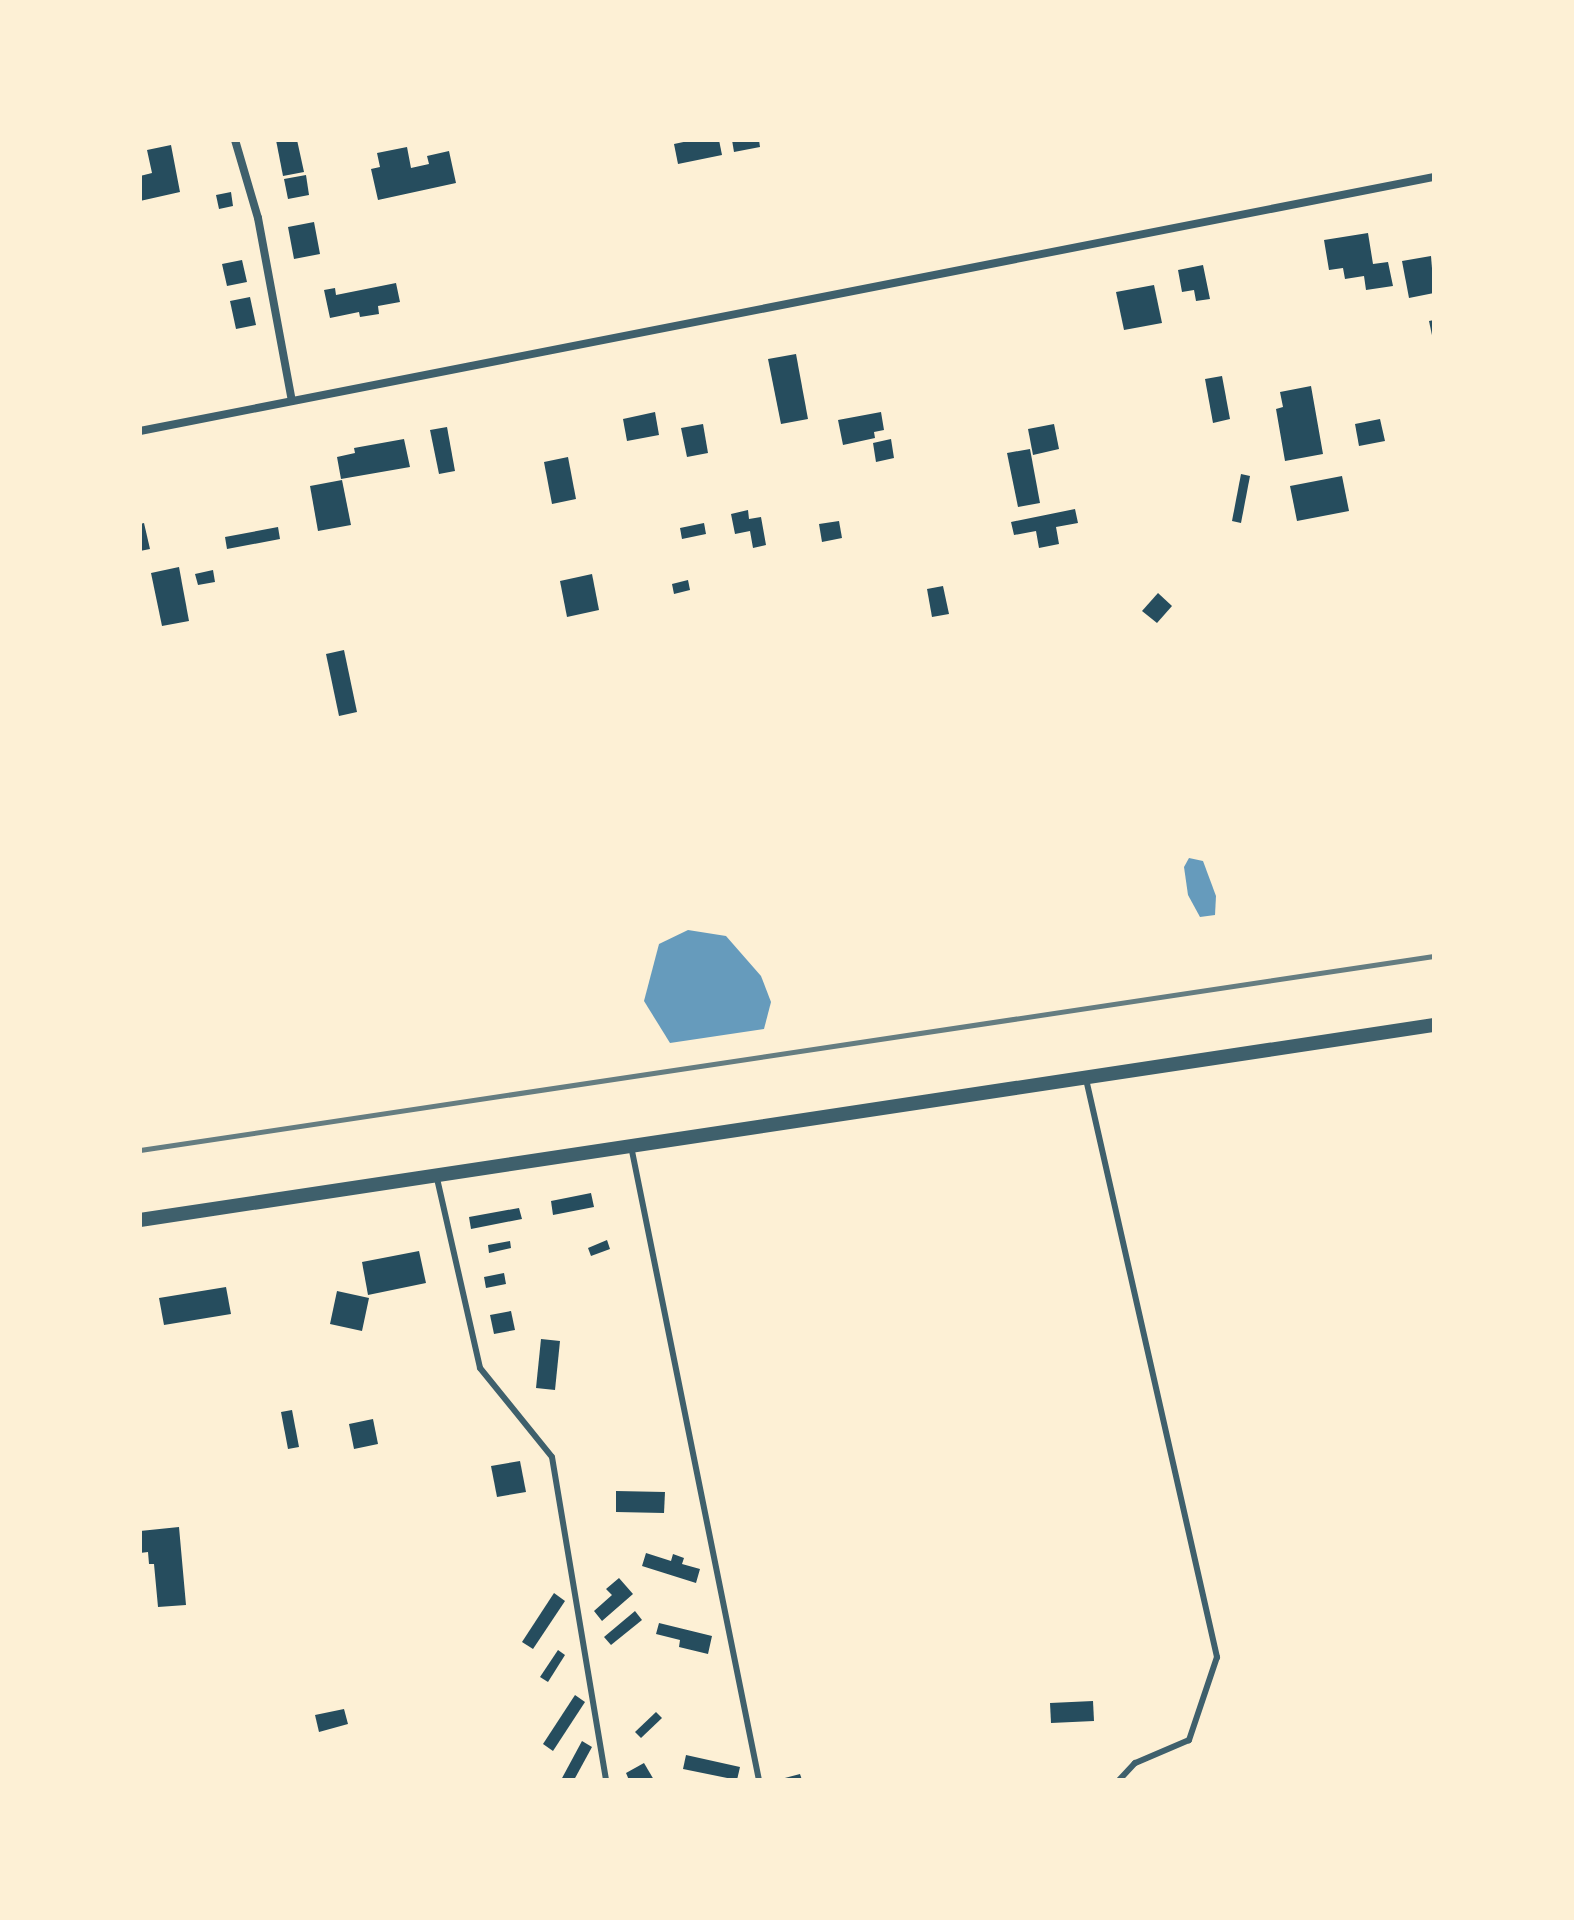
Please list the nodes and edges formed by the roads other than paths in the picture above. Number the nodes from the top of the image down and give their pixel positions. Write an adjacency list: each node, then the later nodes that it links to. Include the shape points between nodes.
1 (235, 140): 3 (street, via 258,218)
2 (1434, 178): 3 (street)
3 (292, 401): 4 (street)
4 (140, 431)
5 (1434, 1025): 6 (street)
6 (1086, 1079): 7 (street); 12 (lane, via 1217,1657 1189,1740 1135,1763)
7 (631, 1146): 8 (street); 11 (lane)
8 (436, 1174): 9 (street); 10 (lane, via 480,1368 552,1457)
9 (140, 1220)
10 (606, 1780)
11 (759, 1780)
12 (1119, 1780)

